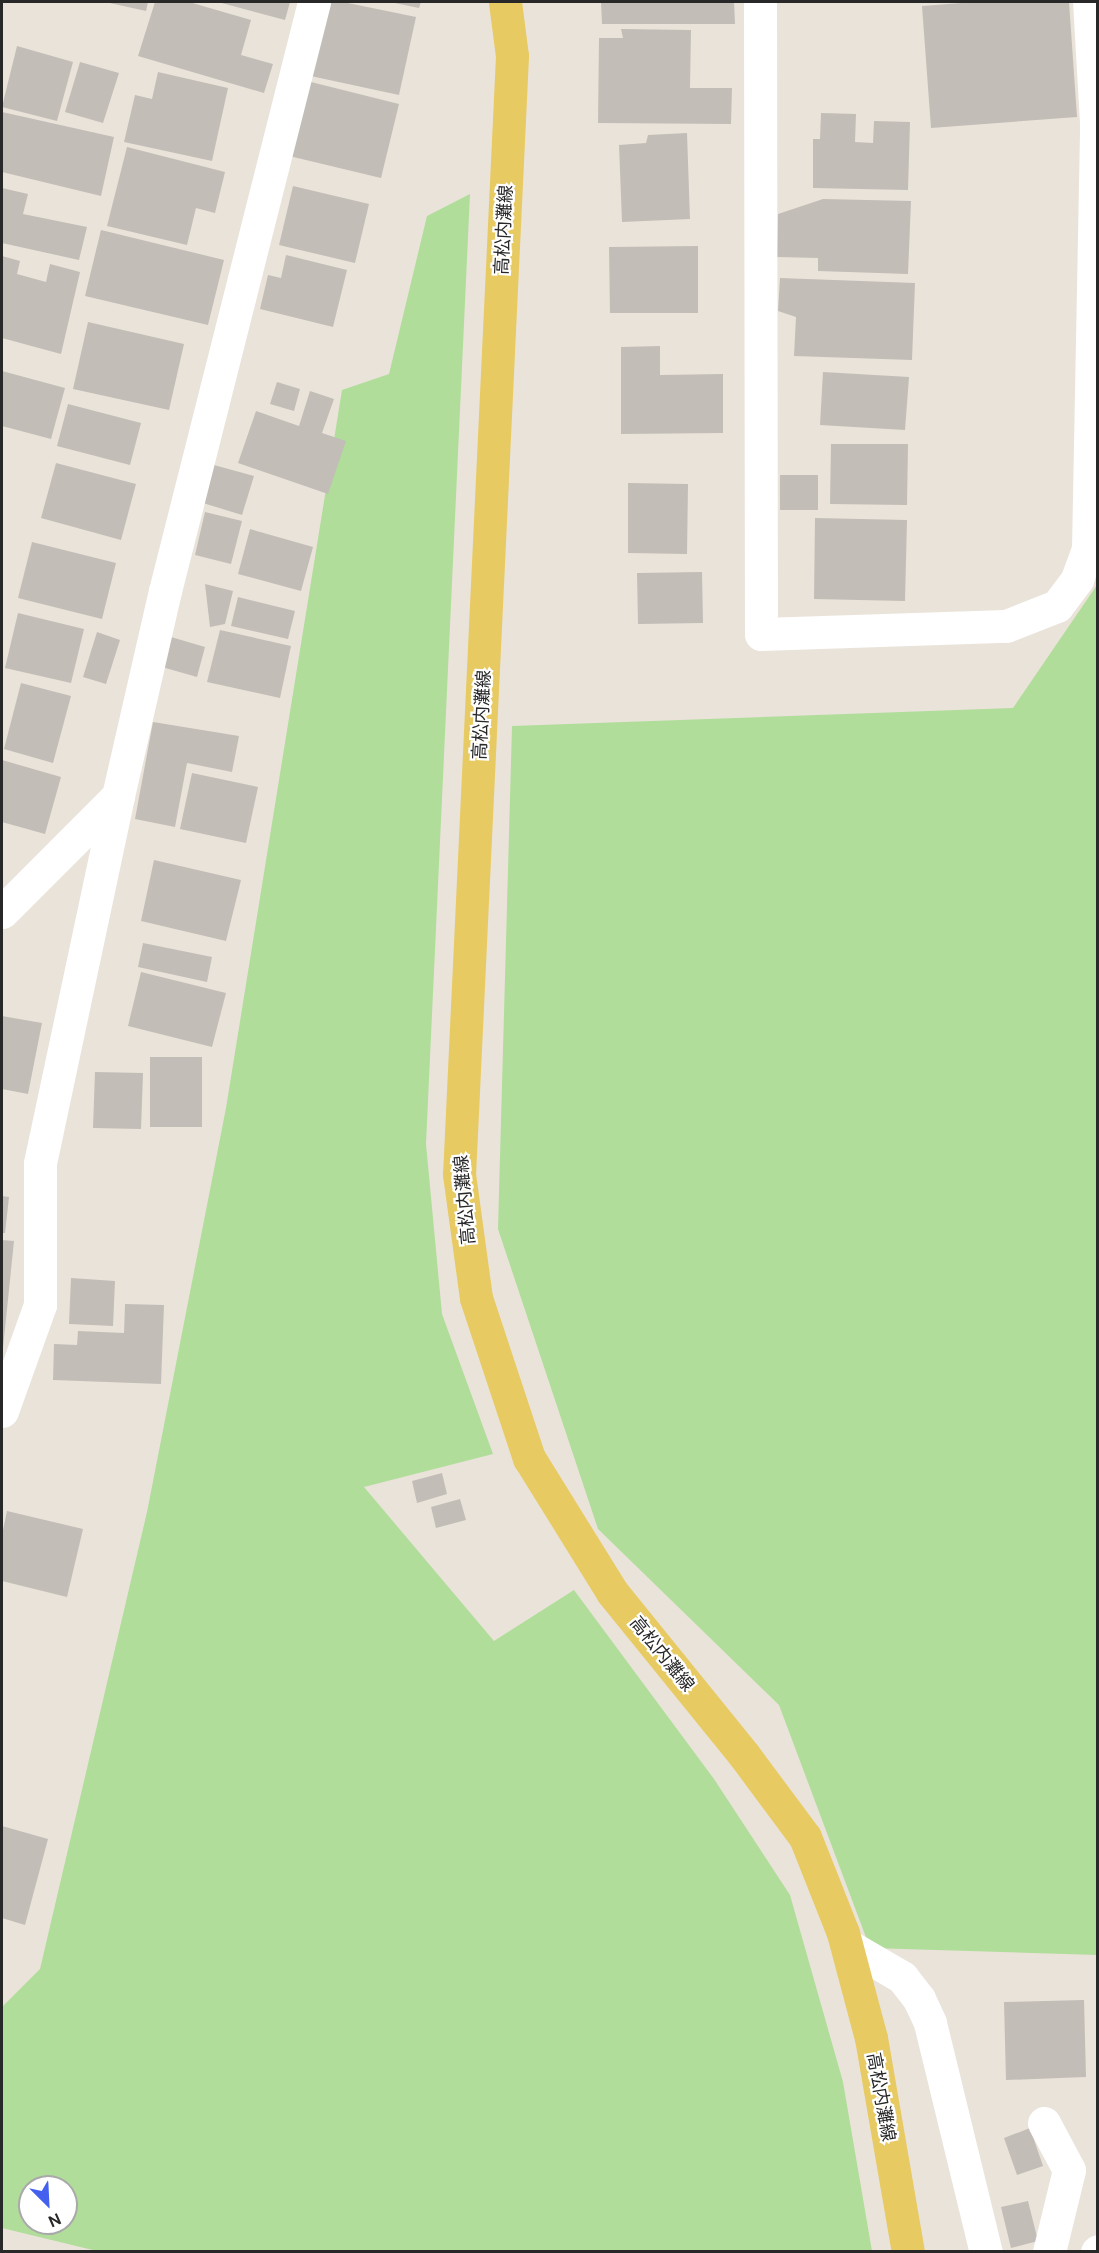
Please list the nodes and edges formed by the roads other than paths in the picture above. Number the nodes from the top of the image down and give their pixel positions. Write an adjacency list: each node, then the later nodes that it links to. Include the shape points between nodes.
1 (314, 2): 5 (street, via 168,579)
2 (505, 2): 8 (main road, 高松内灘線, via 512,68 459,1174 476,1298 529,1458 612,1592 805,1837)
3 (760, 2): 4 (street, via 760,634 1006,626 1057,606 1077,579 1088,537 1096,122)
4 (1089, 2)
5 (118, 796): 6 (street); 7 (street, via 40,1163 40,1305)
6 (2, 912)
7 (2, 1411)
8 (847, 1945): 10 (main road, 高松内灘線, via 871,2038); 11 (street, via 902,1977 923,2007)
9 (1044, 2123): 12 (street, via 1069,2170)
10 (908, 2252)
11 (986, 2252)
12 (1049, 2252)

